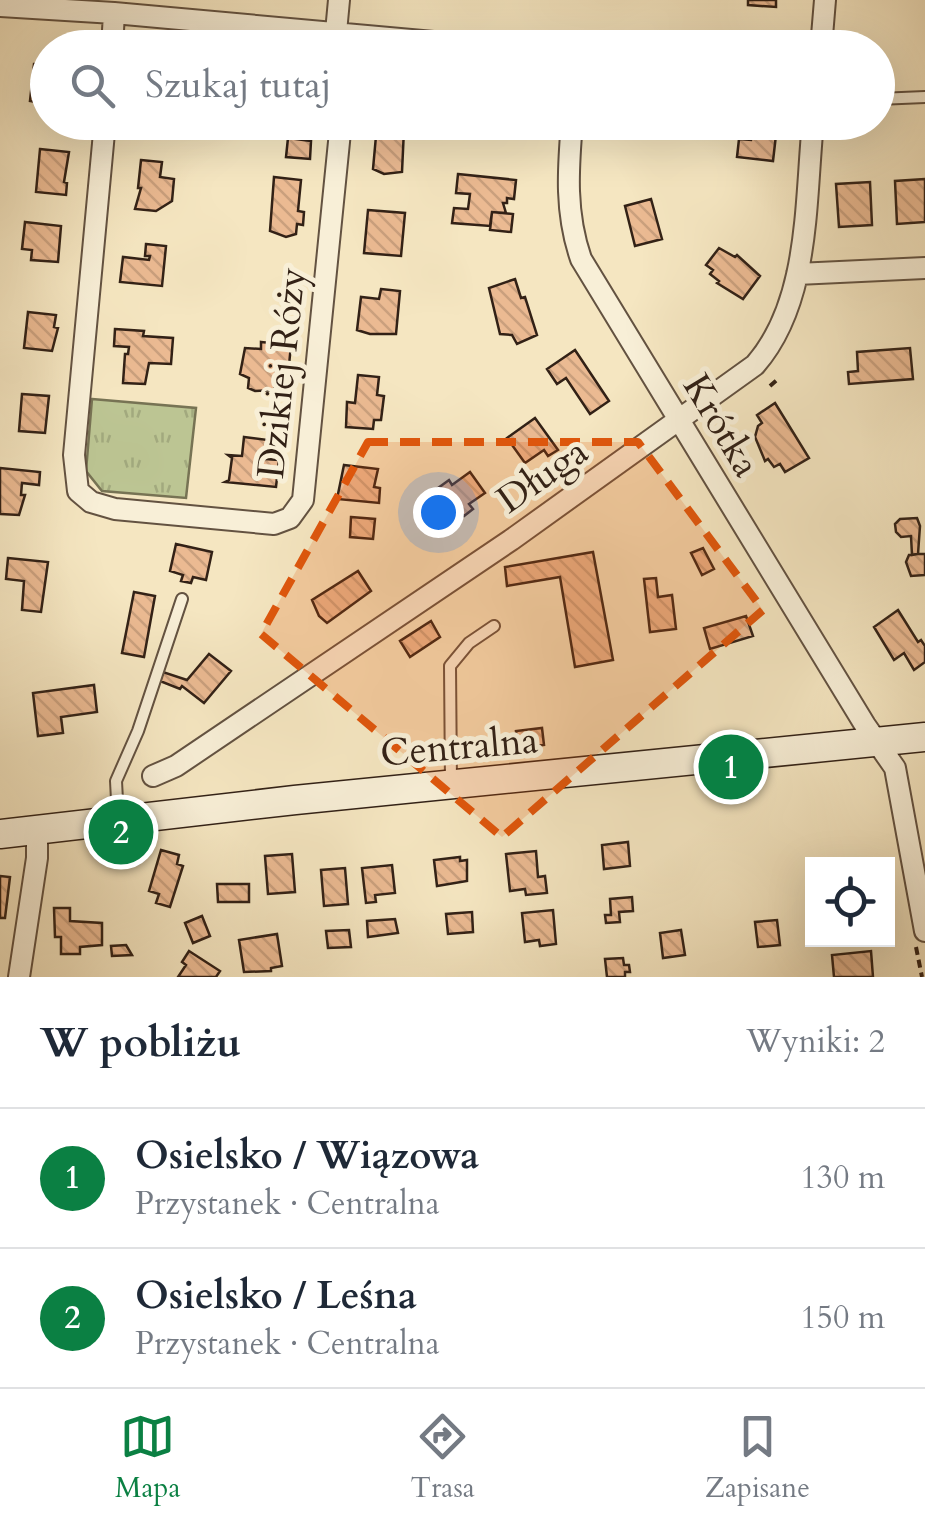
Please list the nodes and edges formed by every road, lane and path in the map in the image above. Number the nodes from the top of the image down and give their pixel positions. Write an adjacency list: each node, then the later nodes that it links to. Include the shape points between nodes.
1 (340, 0): 7 (street)
2 (825, 0): 8 (street)
3 (0, 6): 4 (street)
4 (114, 13): 5 (street); 6 (street)
5 (113, 30)
6 (271, 30)
7 (344, 30)
8 (822, 30)
9 (925, 97): 10 (lane)
10 (895, 98)
11 (104, 140): 12 (street, Dzikiej Róży, via 75,482 101,506 262,524 290,518 304,500)
12 (340, 140)
13 (571, 140): 19 (street, Krótka, via 568,191 576,246)
14 (811, 140): 16 (street, Długa)
15 (925, 268): 16 (street)
16 (797, 274): 19 (street, Długa, via 788,314 766,353)
17 (778, 379): 18 (path)
18 (770, 386)
19 (679, 422): 23 (street, Krótka); 24 (street, Długa)
20 (182, 599): 26 (lane, via 116,780)
21 (494, 626): 25 (lane, via 450,666)
22 (925, 737): 23 (street, Centralna)
23 (878, 742): 25 (street, Centralna); 29 (street, Krótka, via 895,768)
24 (153, 776)
25 (451, 784): 26 (street, Centralna)
26 (118, 820): 27 (street, Centralna)
27 (37, 830): 28 (street, Centralna); 30 (street)
28 (0, 834)
29 (925, 932)
30 (19, 977)

